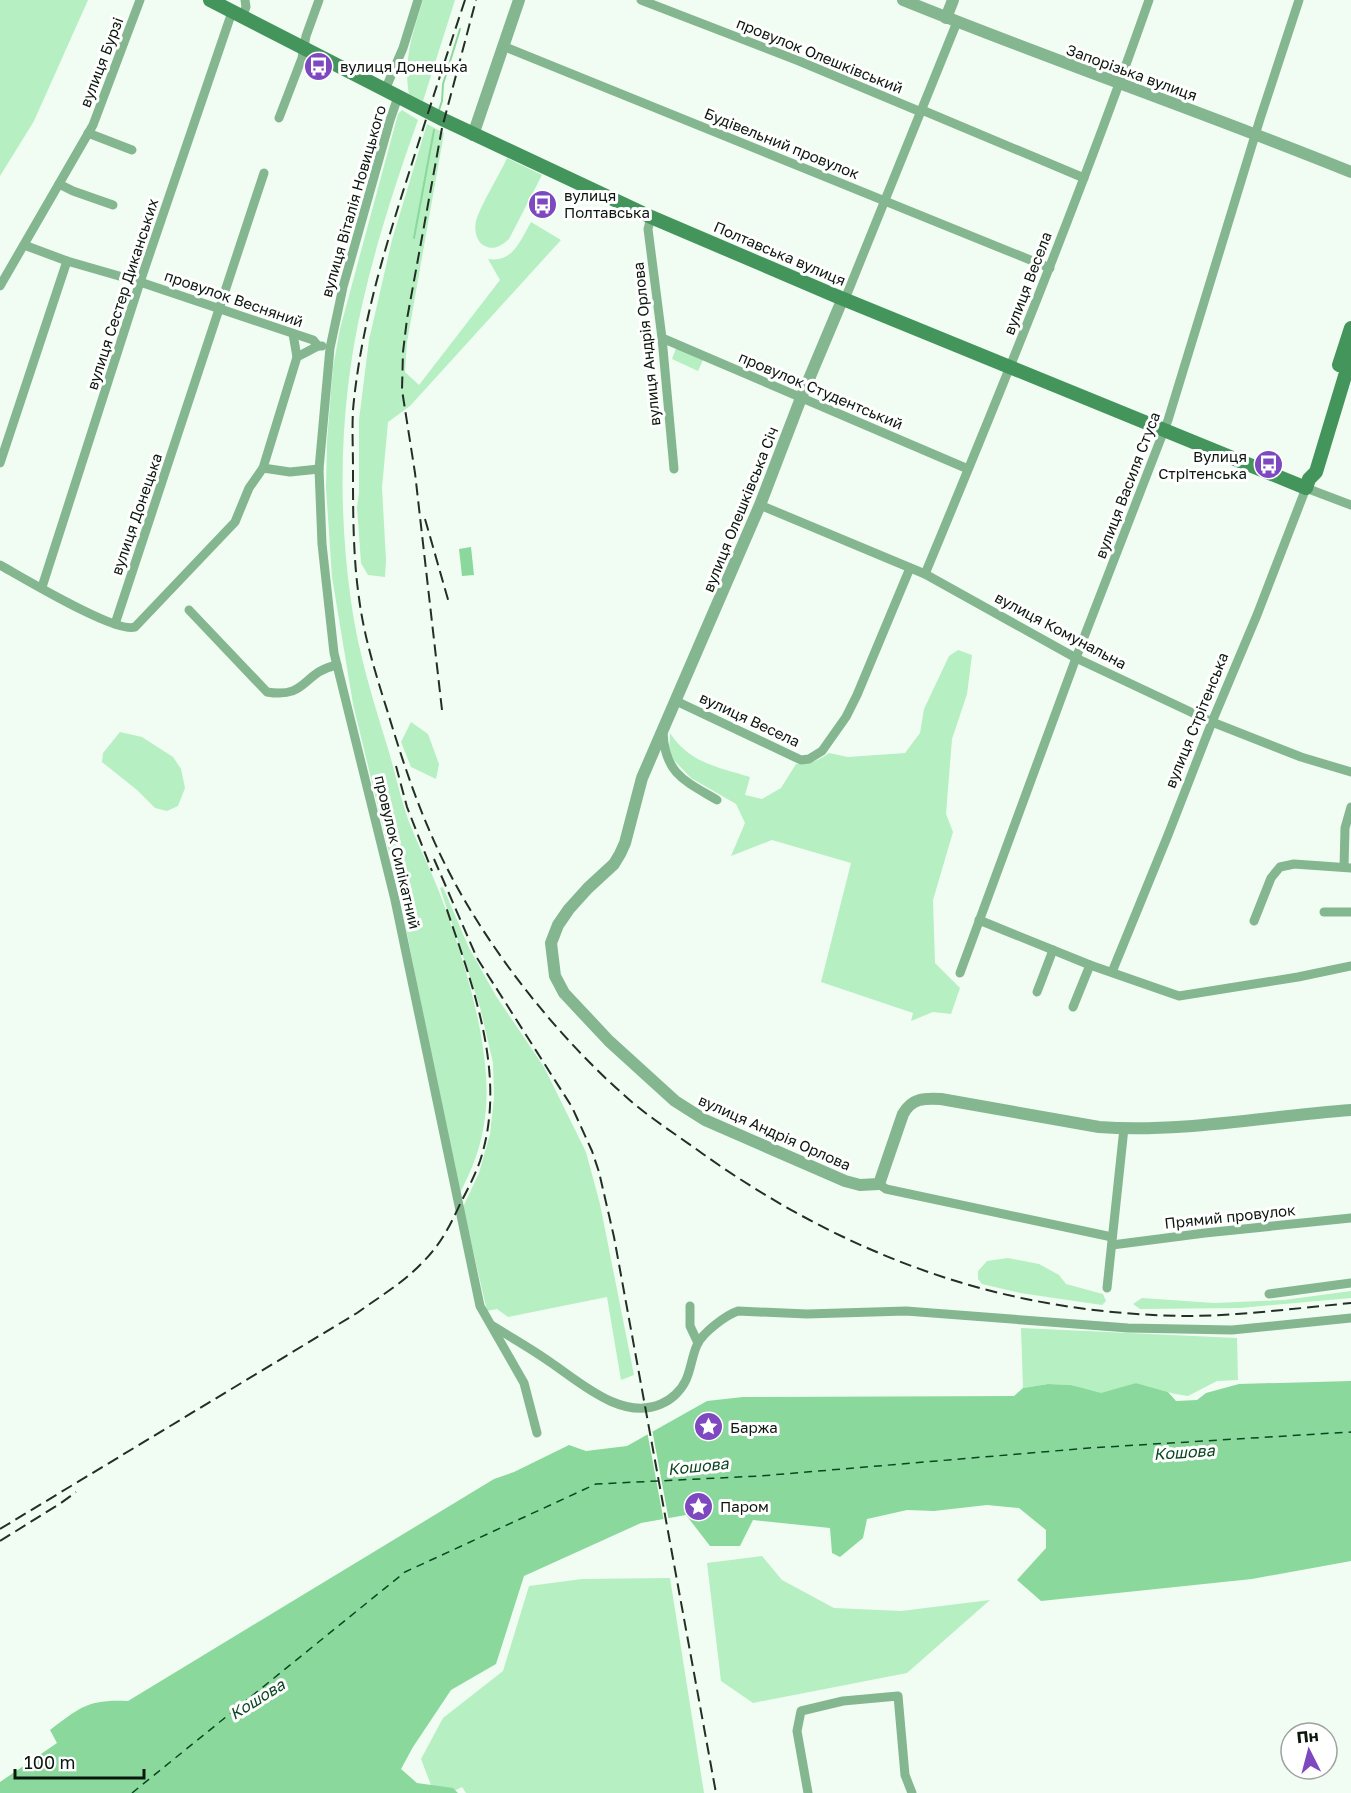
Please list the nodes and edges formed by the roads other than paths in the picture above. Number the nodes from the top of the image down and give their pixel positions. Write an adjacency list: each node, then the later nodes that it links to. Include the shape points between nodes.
1 (140, 0): 21 (street, вулиця Бурзі)
2 (210, 0): 12 (main road, Полтавська вулиця)
3 (245, 0): 12 (street, вулиця Сестер Диканських, via 246,7)
4 (319, 0): 15 (street)
5 (418, 0): 17 (street, вулиця Віталія Новицького)
6 (519, 0): 14 (street)
7 (641, 0): 19 (street, провулок Олешківський)
8 (903, 0): 13 (street, Запорізька вулиця)
9 (953, 0): 13 (street, вулиця Олешківська Січ)
10 (1149, 0): 16 (street, вулиця Весела)
11 (1299, 0): 22 (street, вулиця Василя Стуса)
12 (237, 14): 15 (main road, Полтавська вулиця); 35 (street, вулиця Сестер Диканських)
13 (951, 20): 16 (street, Запорізька вулиця); 19 (street, вулиця Олешківська Січ)
14 (503, 46): 23 (street); 29 (street, Будівельний провулок)
15 (304, 48): 17 (main road, Полтавська вулиця); 20 (street)
16 (1120, 84): 22 (street, Запорізька вулиця); 27 (street, вулиця Весела)
17 (385, 90): 18 (main road, Полтавська вулиця)
18 (398, 97): 23 (main road, Полтавська вулиця); 43 (street, вулиця Віталія Новицького, via 343,287)
19 (922, 111): 27 (street, провулок Олешківський); 29 (street, вулиця Олешківська Січ)
20 (279, 118)
21 (88, 133): 24 (street); 28 (street, вулиця Бурзі)
22 (1255, 133): 25 (street, Запорізька вулиця); 48 (street, вулиця Василя Стуса)
23 (473, 135): 31 (main road, Полтавська вулиця)
24 (132, 150)
25 (1351, 172)
26 (264, 173): 38 (street, вулиця Донецька)
27 (1084, 178): 34 (street, вулиця Весела)
28 (59, 184): 30 (street); 32 (street, вулиця Бурзі)
29 (886, 201): 34 (street, Будівельний провулок); 37 (street, вулиця Олешківська Січ)
30 (113, 205)
31 (651, 217): 37 (main road, Полтавська вулиця); 41 (street, вулиця Андрія Орлова, via 648,229)
32 (24, 245): 33 (street, провулок Весняний); 36 (street, вулиця Бурзі)
33 (67, 261): 35 (street, провулок Весняний); 49 (street)
34 (1050, 267): 46 (street, вулиця Весела)
35 (140, 282): 38 (street, провулок Весняний); 60 (street, вулиця Сестер Диканських)
36 (0, 286)
37 (844, 299): 46 (main road, Полтавська вулиця); 47 (street, вулиця Олешківська Січ)
38 (220, 308): 40 (street, провулок Весняний); 62 (street, вулиця Донецька)
39 (1351, 328): 54 (main road, вулиця Стрітенська, via 1307,467)
40 (293, 334): 42 (street, провулок Весняний, via 313,339); 45 (street)
41 (662, 338): 47 (street, провулок Студентський); 52 (street, вулиця Андрія Орлова)
42 (318, 345): 43 (street, провулок Весняний); 45 (street)
43 (330, 348): 51 (street, провулок Силікатний)
44 (1351, 356): 54 (main road, вулиця Стрітенська, via 1316,472)
45 (297, 357): 50 (street)
46 (1010, 367): 48 (main road, Полтавська вулиця); 53 (street, вулиця Весела)
47 (801, 398): 53 (street, провулок Студентський); 55 (street, вулиця Олешківська Січ)
48 (1164, 431): 54 (main road, Полтавська вулиця); 63 (street, вулиця Василя Стуса)
49 (0, 463)
50 (263, 468): 51 (street, via 290,472); 62 (street, via 249,488 235,522 135,627 128,629)
51 (319, 469): 64 (street, провулок Силікатний, via 322,544)
52 (674, 469)
53 (968, 469): 59 (street, вулиця Весела)
54 (1307, 484): 56 (street, Полтавська вулиця); 66 (street, вулиця Стрітенська)
55 (760, 505): 58 (street, вулиця Комунальна); 65 (street, вулиця Олешківська Січ)
56 (1351, 505)
57 (0, 565): 60 (street)
58 (910, 568): 59 (street, вулиця Комунальна); 65 (street, вулиця Весела, via 857,695 817,756 801,760)
59 (925, 574): 63 (street, вулиця Комунальна)
60 (42, 587): 62 (street, via 104,622)
61 (189, 609): 64 (street, via 267,693 292,693 321,669)
62 (115, 624)
63 (1076, 658): 66 (street, вулиця Комунальна); 74 (street, вулиця Василя Стуса)
64 (337, 665): 93 (street, провулок Силікатний, via 395,900 480,1306)
65 (676, 701): 67 (street, вулиця Олешківська Січ)
66 (1212, 722): 68 (street, вулиця Комунальна); 79 (street, вулиця Стрітенська)
67 (663, 731): 69 (street, via 667,760 687,782); 85 (street, вулиця Андрія Орлова, via 642,778 620,854 558,925 551,944 555,976 564,993 609,1041 675,1101 705,1120 845,1181 866,1186)
68 (1351, 772)
69 (717, 800)
70 (1351, 807): 71 (street, via 1345,828)
71 (1347, 868): 75 (street, via 1294,864 1280,867 1271,878)
72 (1324, 912): 73 (street)
73 (1351, 912)
74 (979, 920): 76 (street); 80 (street, вулиця Василя Стуса)
75 (1254, 921)
76 (1053, 950): 77 (street); 81 (street)
77 (1090, 965): 79 (street); 82 (street)
78 (1351, 966): 79 (street, via 1182,996)
79 (1112, 972)
80 (960, 973)
81 (1037, 992)
82 (1073, 1007)
83 (1351, 1110): 84 (street)
84 (1125, 1128): 85 (street, via 926,1098 907,1106); 87 (street)
85 (879, 1184): 87 (street, Прямий провулок, via 886,1189)
86 (1351, 1218): 87 (street, Прямий провулок)
87 (1112, 1241): 89 (street)
88 (1351, 1283): 90 (street)
89 (1107, 1288)
90 (1269, 1294)
91 (690, 1306): 94 (street, via 690,1326)
92 (1351, 1318): 94 (street, via 1232,1330 1128,1328 906,1311 738,1311 722,1319)
93 (491, 1324): 94 (street, via 598,1394 639,1409 667,1401 679,1391); 95 (street, провулок Силікатний, via 524,1383)
94 (698, 1343)
95 (537, 1432)
96 (807, 1793): 97 (street, via 797,1731 801,1711 843,1701 898,1696 905,1774)
97 (912, 1793)

